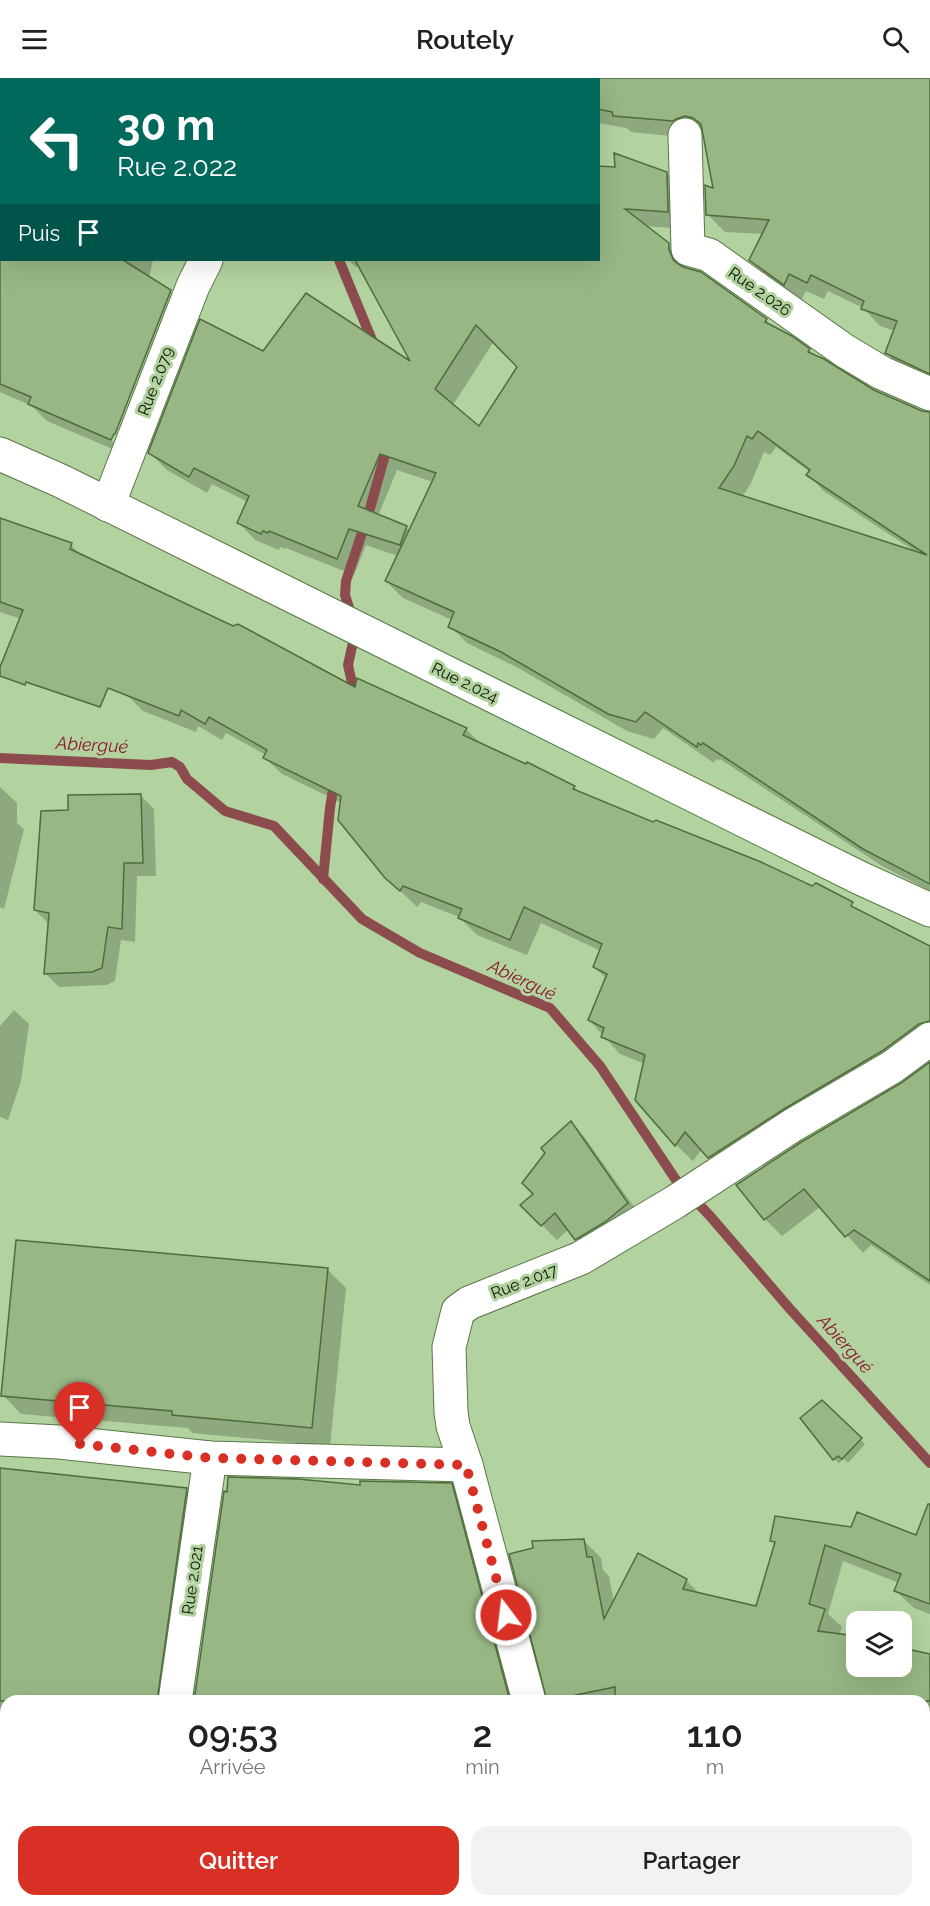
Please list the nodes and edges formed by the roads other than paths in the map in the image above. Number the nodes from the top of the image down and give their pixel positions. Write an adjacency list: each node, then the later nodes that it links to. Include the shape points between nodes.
1 (686, 135): 3 (street, Rue 2.026, via 688,249 709,255 845,351)
2 (206, 261): 5 (street, Rue 2.079)
3 (930, 394)
4 (0, 454): 5 (street, Rue 2.024)
5 (108, 505): 6 (street, Rue 2.024, via 860,879)
6 (930, 910)
7 (930, 1039): 10 (street, Rue 2.017, via 892,1067 581,1258 458,1311 449,1347 449,1395 453,1426)
8 (0, 1439): 9 (street)
9 (210, 1458): 10 (street); 11 (street, Rue 2.021)
10 (466, 1465): 12 (street, Rue 2.017)
11 (176, 1695)
12 (527, 1695)

